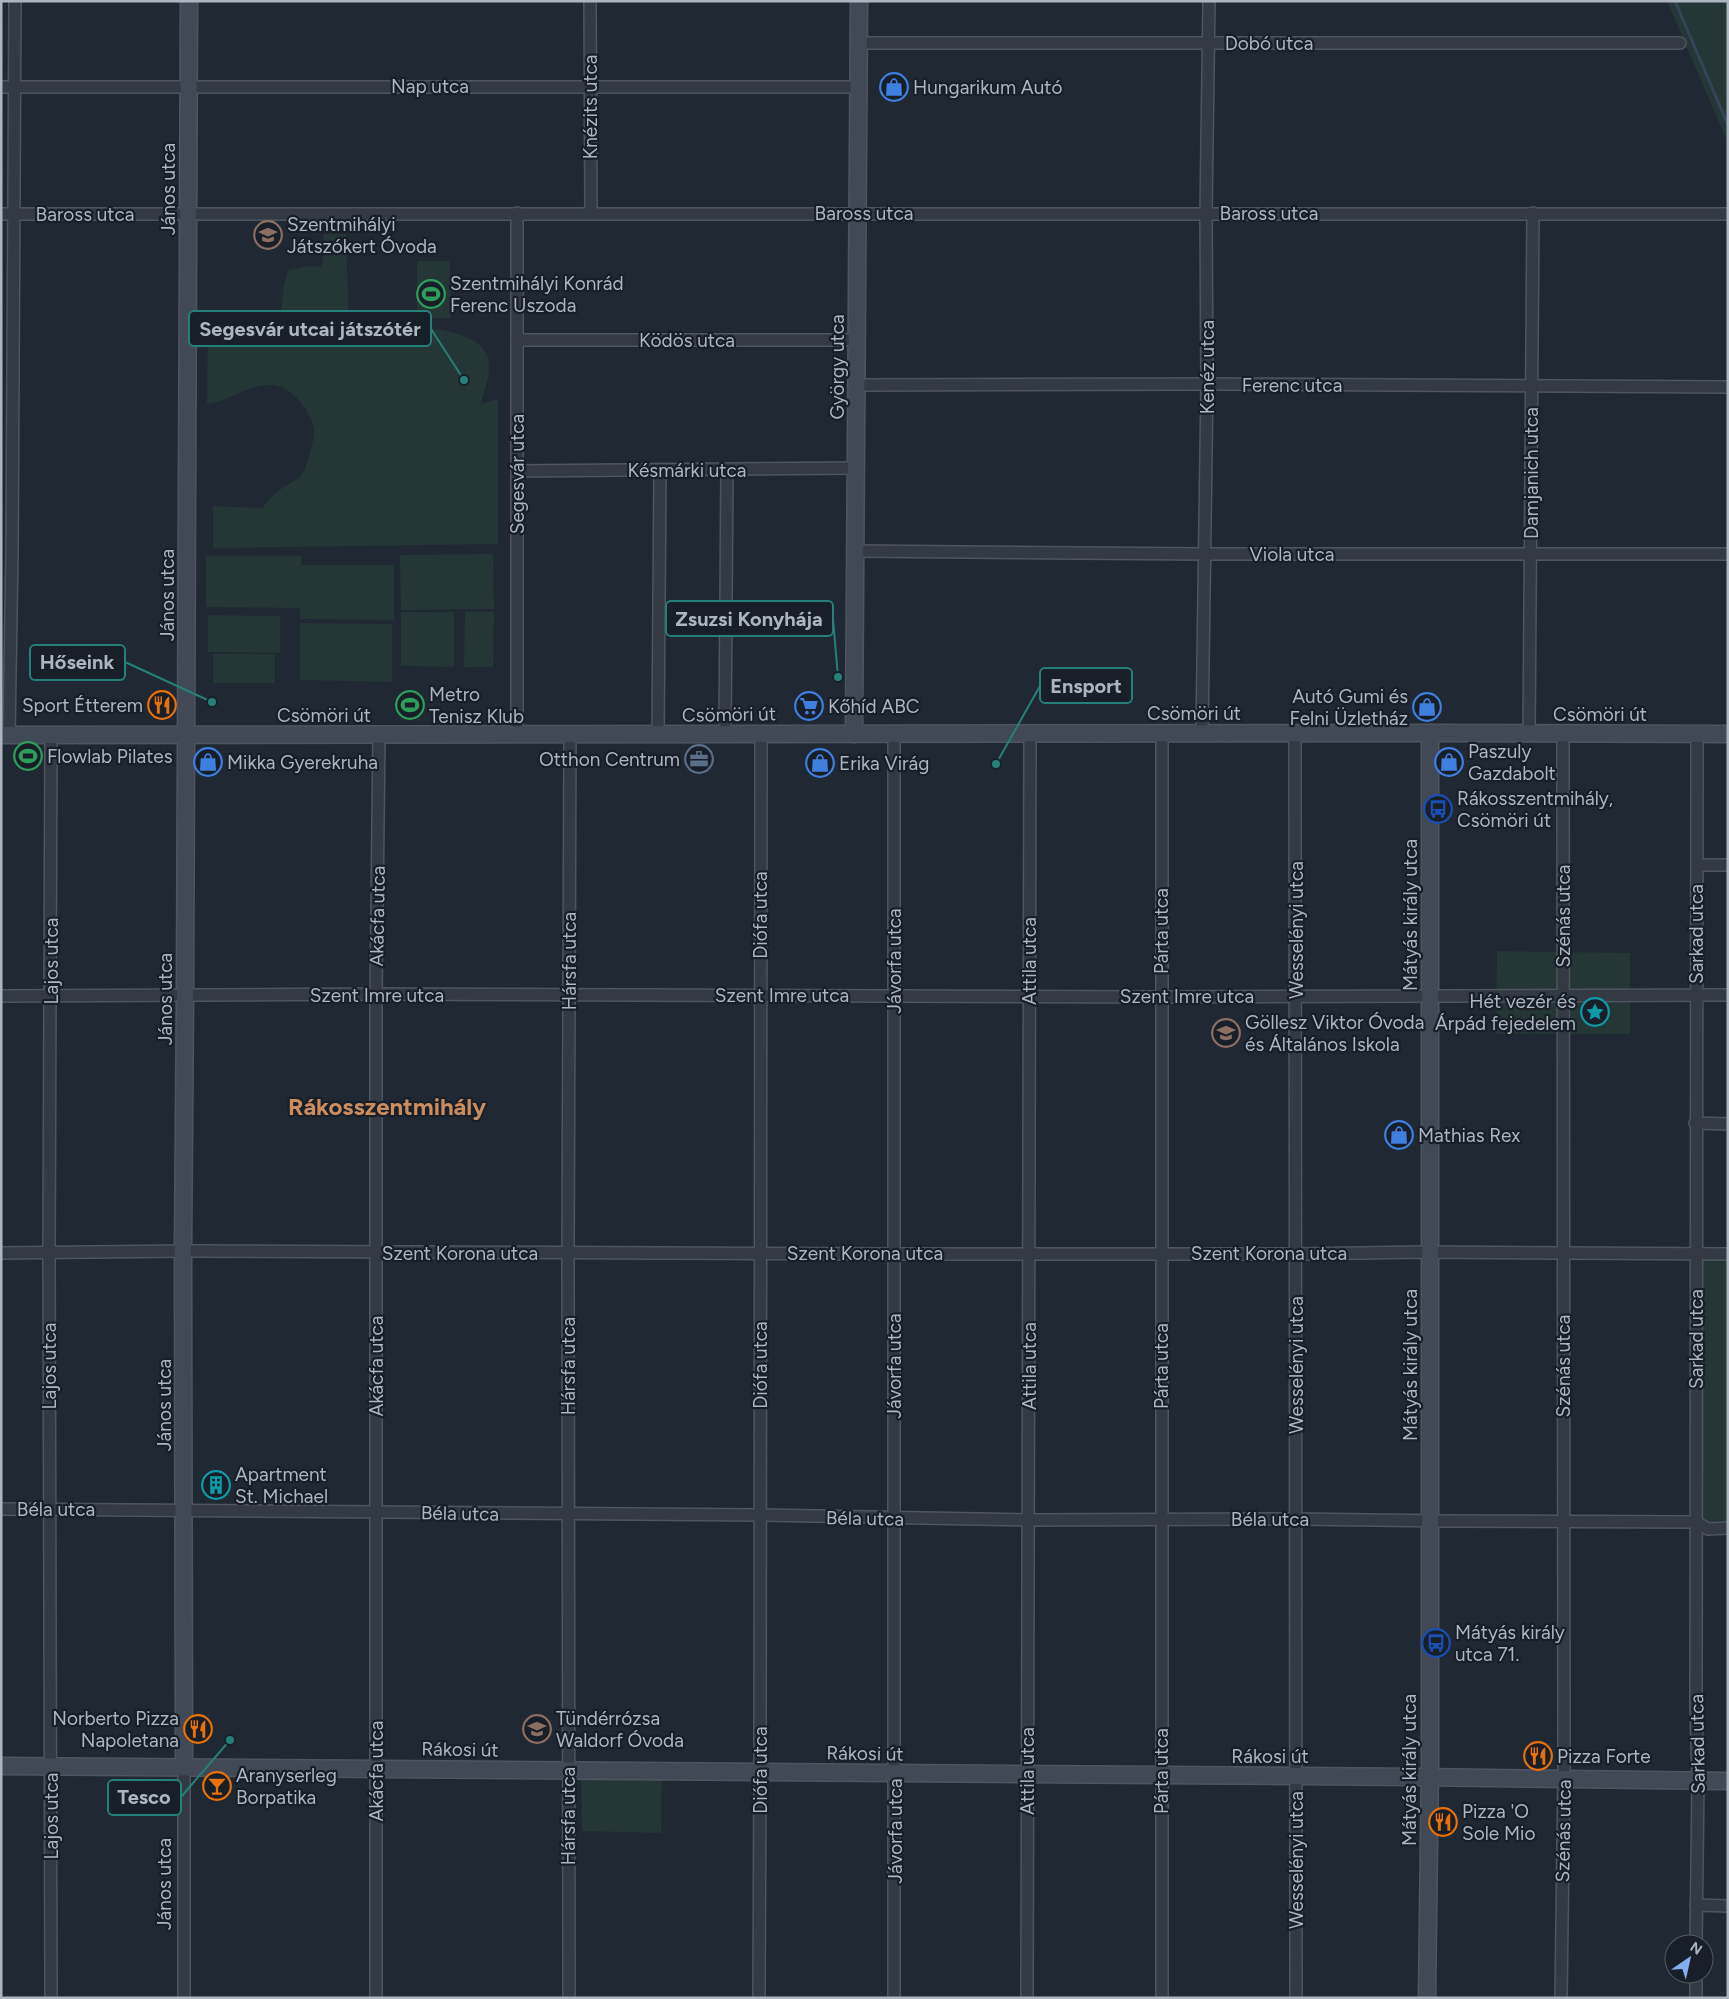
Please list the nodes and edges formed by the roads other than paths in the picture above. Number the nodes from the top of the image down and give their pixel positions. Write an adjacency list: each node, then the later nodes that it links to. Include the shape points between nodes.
1 (14, 1): 11 (street)
2 (189, 1): 12 (street, János utca)
3 (590, 1): 9 (street, Knézits utca)
4 (859, 1): 8 (street, György utca)
5 (1209, 1): 6 (street, Kenéz utca)
6 (1208, 43): 7 (street, Dobó utca); 8 (street, Dobó utca); 17 (street, Kenéz utca)
7 (1680, 43)
8 (859, 44): 13 (street, György utca)
9 (590, 86): 12 (street, Nap utca); 13 (street, Nap utca); 15 (street, Knézits utca)
10 (1, 87): 11 (street, Nap utca)
11 (14, 87): 12 (street, Nap utca); 19 (street)
12 (189, 87): 20 (street, János utca)
13 (859, 87): 16 (street, György utca)
14 (517, 213): 15 (street, Baross utca); 20 (street, Baross utca); 22 (street, Segesvár utca)
15 (590, 213): 16 (street, Baross utca)
16 (858, 213): 17 (street, Baross utca); 23 (street, György utca)
17 (1206, 213): 18 (street, Baross utca); 24 (street, Kenéz utca)
18 (1532, 213): 21 (street, Baross utca); 26 (street, Damjanich utca)
19 (7, 214): 20 (street, Baross utca); 51 (street, via 12,553)
20 (188, 214): 55 (street, János utca)
21 (1728, 214)
22 (517, 340): 23 (street, Ködös utca); 30 (street, Segesvár utca)
23 (857, 340): 25 (street, György utca)
24 (1207, 384): 25 (street, Ferenc utca); 26 (street, Ferenc utca); 33 (street, Kenéz utca)
25 (857, 385): 28 (street, György utca)
26 (1531, 387): 27 (street, Ferenc utca); 35 (street, Damjanich utca)
27 (1728, 387)
28 (856, 468): 29 (street, Késmárki utca); 32 (street, György utca)
29 (727, 470): 31 (street, Késmárki utca); 36 (street)
30 (517, 471): 31 (street, Késmárki utca); 41 (street, Segesvár utca)
31 (660, 471): 54 (street)
32 (856, 551): 33 (street, Viola utca); 43 (street, György utca)
33 (1205, 554): 35 (street, Viola utca); 38 (street, Kenéz utca)
34 (1728, 554): 35 (street, Viola utca)
35 (1530, 555): 47 (street, Damjanich utca)
36 (725, 733): 37 (street, Csömöri út); 54 (street, Csömöri út)
37 (760, 733): 43 (street, Csömöri út); 60 (street, Diófa utca)
38 (1202, 733): 39 (street, Csömöri út); 46 (street, Csömöri út)
39 (1295, 733): 40 (street, Csömöri út); 67 (street, Wesselényi utca)
40 (1430, 733): 47 (street, Csömöri út); 68 (street, Mátyás király utca)
41 (517, 734): 42 (street, Csömöri út); 53 (street, Csömöri út)
42 (570, 734): 54 (street, Csömöri út); 59 (street, Hársfa utca)
43 (854, 734): 44 (street, Csömöri út)
44 (894, 734): 45 (street, Csömöri út); 61 (street, Jávorfa utca)
45 (1030, 734): 46 (street, Csömöri út); 66 (street, Attila utca)
46 (1162, 734): 70 (street, Párta utca)
47 (1529, 734): 48 (street, Csömöri út)
48 (1562, 734): 49 (street, Csömöri út); 71 (street, Szénás utca)
49 (1697, 734): 50 (street, Csömöri út); 56 (street, Sarkad utca)
50 (1728, 734)
51 (5, 735): 52 (street, Csömöri út)
52 (51, 735): 55 (street, Csömöri út); 64 (street, Lajos utca)
53 (379, 735): 55 (street, Csömöri út); 58 (street, Akácfa utca)
54 (658, 735)
55 (187, 736): 65 (street, János utca)
56 (1696, 865): 57 (street); 69 (street, Sarkad utca)
57 (1728, 865)
58 (376, 994): 59 (street, Szent Imre utca); 65 (street, Szent Imre utca); 80 (street, Akácfa utca)
59 (569, 995): 60 (street, Szent Imre utca); 75 (street, Hársfa utca)
60 (760, 995): 61 (street, Szent Imre utca); 81 (street, Diófa utca)
61 (893, 995): 66 (street, Szent Imre utca); 82 (street, Jávorfa utca)
62 (1728, 995): 69 (street)
63 (1, 996): 64 (street, Szent Imre utca)
64 (51, 996): 65 (street, Szent Imre utca); 79 (street, Lajos utca)
65 (186, 996): 74 (street, János utca)
66 (1028, 996): 70 (street, Szent Imre utca); 83 (street, Attila utca)
67 (1296, 996): 68 (street, Szent Imre utca); 70 (street, Szent Imre utca); 85 (street, Wesselényi utca)
68 (1430, 996): 71 (street, Szent Imre utca); 76 (street, Mátyás király utca)
69 (1696, 996): 71 (street, Szent Imre utca); 72 (street, Sarkad utca)
70 (1161, 997): 84 (street, Párta utca)
71 (1564, 997): 77 (street, Szénás utca)
72 (1695, 1123): 73 (street); 86 (street, Sarkad utca)
73 (1728, 1124)
74 (182, 1251): 79 (street, Szent Korona utca); 80 (street, Szent Korona utca); 90 (street, János utca)
75 (568, 1252): 80 (street, Szent Korona utca); 81 (street, Szent Korona utca); 92 (street, Hársfa utca)
76 (1430, 1252): 77 (street, Szent Korona utca); 85 (street, Szent Korona utca); 99 (street, Mátyás király utca)
77 (1563, 1252): 86 (street, Szent Korona utca); 98 (street, Szénás utca)
78 (1, 1253): 79 (street, Szent Korona utca)
79 (49, 1253): 89 (street, Lajos utca)
80 (375, 1253): 91 (street, Akácfa utca)
81 (760, 1253): 82 (street, Szent Korona utca); 93 (street, Diófa utca)
82 (894, 1254): 83 (street, Szent Korona utca); 94 (street, Jávorfa utca)
83 (1029, 1254): 84 (street, Szent Korona utca); 96 (street, Attila utca)
84 (1161, 1254): 85 (street, Szent Korona utca); 97 (street, Párta utca)
85 (1296, 1254): 95 (street, Wesselényi utca)
86 (1696, 1254): 87 (street, Szent Korona utca); 100 (street, Sarkad utca)
87 (1728, 1254)
88 (1, 1509): 89 (street, Béla utca)
89 (49, 1510): 90 (street, Béla utca); 103 (street, Lajos utca)
90 (184, 1510): 91 (street, Béla utca); 104 (street, János utca)
91 (376, 1512): 92 (street, Béla utca); 105 (street, Akácfa utca)
92 (568, 1514): 93 (street, Béla utca); 106 (street, Hársfa utca)
93 (760, 1515): 94 (street, Béla utca); 107 (street, Diófa utca)
94 (894, 1518): 96 (street, Béla utca); 108 (street, Jávorfa utca)
95 (1296, 1519): 97 (street, Béla utca); 99 (street, Béla utca); 111 (street, Wesselényi utca)
96 (1028, 1520): 97 (street, Béla utca); 109 (street, Attila utca)
97 (1162, 1520): 110 (street, Párta utca)
98 (1564, 1520): 99 (street, Béla utca); 100 (street, Béla utca); 113 (street, Szénás utca)
99 (1429, 1521): 112 (street, Mátyás király utca)
100 (1696, 1522): 101 (street, Béla utca, via 1708,1529); 114 (street, Sarkad utca)
101 (1728, 1528)
102 (1, 1766): 103 (street, Rákosi út)
103 (50, 1766): 104 (street, Rákosi út); 120 (street, Lajos utca)
104 (184, 1767): 105 (street, Rákosi út); 121 (street, János utca)
105 (377, 1768): 106 (street, Rákosi út); 122 (street, Akácfa utca)
106 (568, 1771): 107 (street, Rákosi út); 123 (street, Hársfa utca)
107 (760, 1772): 108 (street, Rákosi út); 124 (street, Diófa utca)
108 (895, 1773): 109 (street, Rákosi út); 125 (street, Jávorfa utca)
109 (1027, 1774): 110 (street, Rákosi út); 126 (street, Attila utca)
110 (1161, 1775): 111 (street, Rákosi út); 127 (street, Párta utca)
111 (1296, 1776): 112 (street, Rákosi út); 128 (street, Wesselényi utca)
112 (1429, 1777): 113 (street, Rákosi út); 129 (street, Mátyás király utca)
113 (1564, 1780): 114 (street, Rákosi út); 130 (street, Szénás utca)
114 (1698, 1781): 115 (street, Rákosi út); 116 (street, Sarkad utca)
115 (1728, 1781)
116 (1696, 1905): 117 (street); 118 (street, Sarkad utca)
117 (1728, 1906)
118 (1696, 1934)
119 (1696, 1984): 131 (street)
120 (51, 1998)
121 (184, 1998)
122 (376, 1998)
123 (569, 1998)
124 (759, 1998)
125 (894, 1998)
126 (1027, 1998)
127 (1162, 1998)
128 (1296, 1998)
129 (1427, 1998)
130 (1561, 1998)
131 (1696, 1998)

